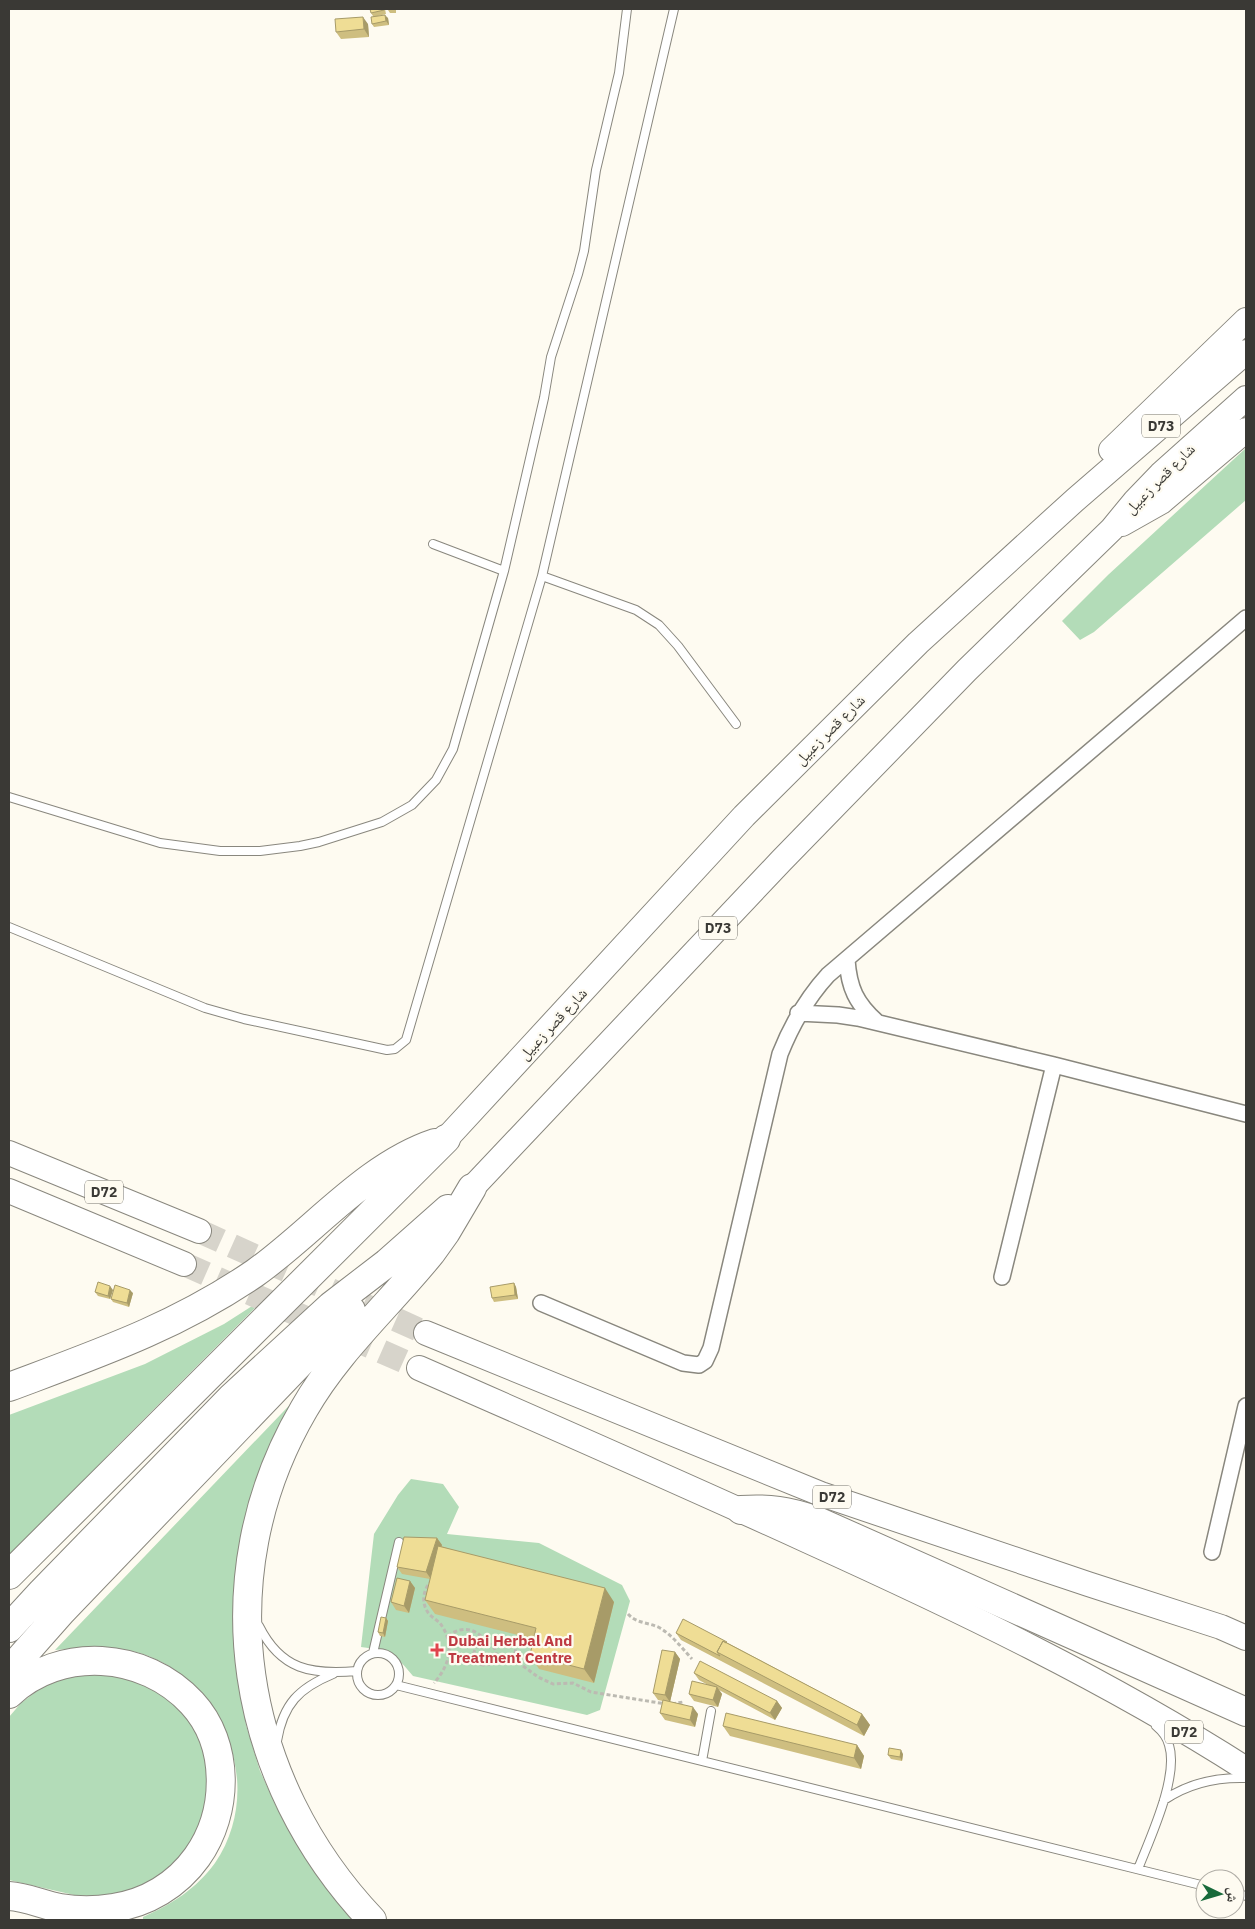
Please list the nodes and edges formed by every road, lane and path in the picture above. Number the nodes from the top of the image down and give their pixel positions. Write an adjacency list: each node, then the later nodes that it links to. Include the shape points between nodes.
1 (627, 9): 10 (lane, via 619,73 596,170 584,251 551,357)
2 (674, 9): 11 (lane)
3 (1246, 320): 7 (main road, via 1112,449)
4 (1246, 352): 7 (main road, شارع قصر زعبيل / D73)
5 (1246, 398): 8 (main road, شارع قصر زعبيل / D73, via 1161,474)
6 (1246, 430): 8 (main road, via 1161,502)
7 (1075, 500): 21 (main road, شارع قصر زعبيل / D73, via 918,642 744,816)
8 (1112, 529): 23 (main road, شارع قصر زعبيل / D73, via 967,670 788,854)
9 (432, 544): 10 (lane)
10 (504, 571): 14 (lane, via 446,765 425,793 382,822 300,846 220,851 160,843)
11 (542, 576): 13 (lane, via 636,610 660,625); 15 (lane, via 409,1033 395,1049 196,1005)
12 (1246, 618): 16 (street)
13 (736, 724)
14 (9, 796)
15 (9, 926)
16 (847, 960): 17 (street, via 811,993); 18 (street, via 854,996)
17 (798, 1013): 18 (street, via 838,1015); 29 (street, via 773,1079 711,1348 705,1362 699,1365 682,1362)
18 (878, 1023): 19 (street)
19 (1054, 1065): 20 (street); 28 (street)
20 (1246, 1114)
21 (446, 1140): 32 (highway, via 391,1163 257,1271 201,1308 138,1338); 37 (highway)
22 (9, 1153): 25 (main road, D72)
23 (472, 1188): 26 (highway); 38 (highway, via 431,1253 330,1371 304,1407 283,1446 267,1488 255,1530)
24 (9, 1191): 27 (main road, D72)
25 (199, 1231)
26 (387, 1263): 41 (highway, via 332,1306 232,1397); 48 (highway, via 349,1313 62,1611)
27 (184, 1264)
28 (1002, 1277)
29 (541, 1303)
30 (426, 1334): 43 (main road, D72, via 821,1494 1222,1627)
31 (419, 1368): 34 (main road, D72)
32 (9, 1387)
33 (1246, 1406): 36 (street)
34 (741, 1510): 54 (main road, D72, via 957,1609); 57 (highway, via 790,1512 815,1520)
35 (399, 1542): 46 (lane)
36 (1212, 1552)
37 (13, 1571)
38 (249, 1574): 50 (lane, via 250,1597 256,1619 266,1640 281,1657 308,1671); 60 (highway, via 246,1617 249,1660 256,1702)
39 (433, 1578): 42 (path, via 423,1600 429,1615)
40 (628, 1614): 47 (path, via 638,1622 651,1624 668,1633)
41 (9, 1628)
42 (448, 1636): 44 (path, via 454,1631 469,1629 483,1636); 52 (path, via 447,1664)
43 (1246, 1638)
44 (487, 1643): 45 (path); 45 (path, via 478,1645 474,1654 478,1662 488,1664 495,1658)
45 (492, 1645): 55 (path, via 499,1640 512,1640 519,1664 553,1684 573,1683 591,1692 628,1699 668,1704)
46 (373, 1653): 49 (lane, via 365,1656); 51 (lane, via 389,1656 395,1662 398,1669)
47 (692, 1659)
48 (9, 1671)
49 (357, 1671): 50 (lane); 51 (lane, via 362,1688 370,1694 389,1692)
50 (338, 1672): 60 (lane, via 299,1693 286,1710 275,1750)
51 (396, 1685): 52 (lane)
52 (425, 1692): 58 (lane)
53 (9, 1694): 65 (highway, via 41,1671 66,1662 116,1662 141,1669 169,1682 192,1703 210,1730 219,1760 222,1789 217,1818 206,1845 189,1868 167,1888 141,1901 87,1910 60,1908)
54 (1122, 1694): 59 (main road, D72); 62 (lane, via 1169,1743 1170,1772)
55 (683, 1702)
56 (711, 1711): 58 (lane)
57 (1246, 1712)
58 (702, 1761): 63 (lane)
59 (1246, 1769)
60 (277, 1772): 68 (highway, via 305,1832 335,1878)
61 (1246, 1778): 62 (lane, via 1195,1784)
62 (1164, 1800): 63 (lane)
63 (1138, 1869): 64 (lane)
64 (1195, 1883)
65 (9, 1896)
66 (9, 1908): 67 (highway)
67 (55, 1920)
68 (372, 1920)

